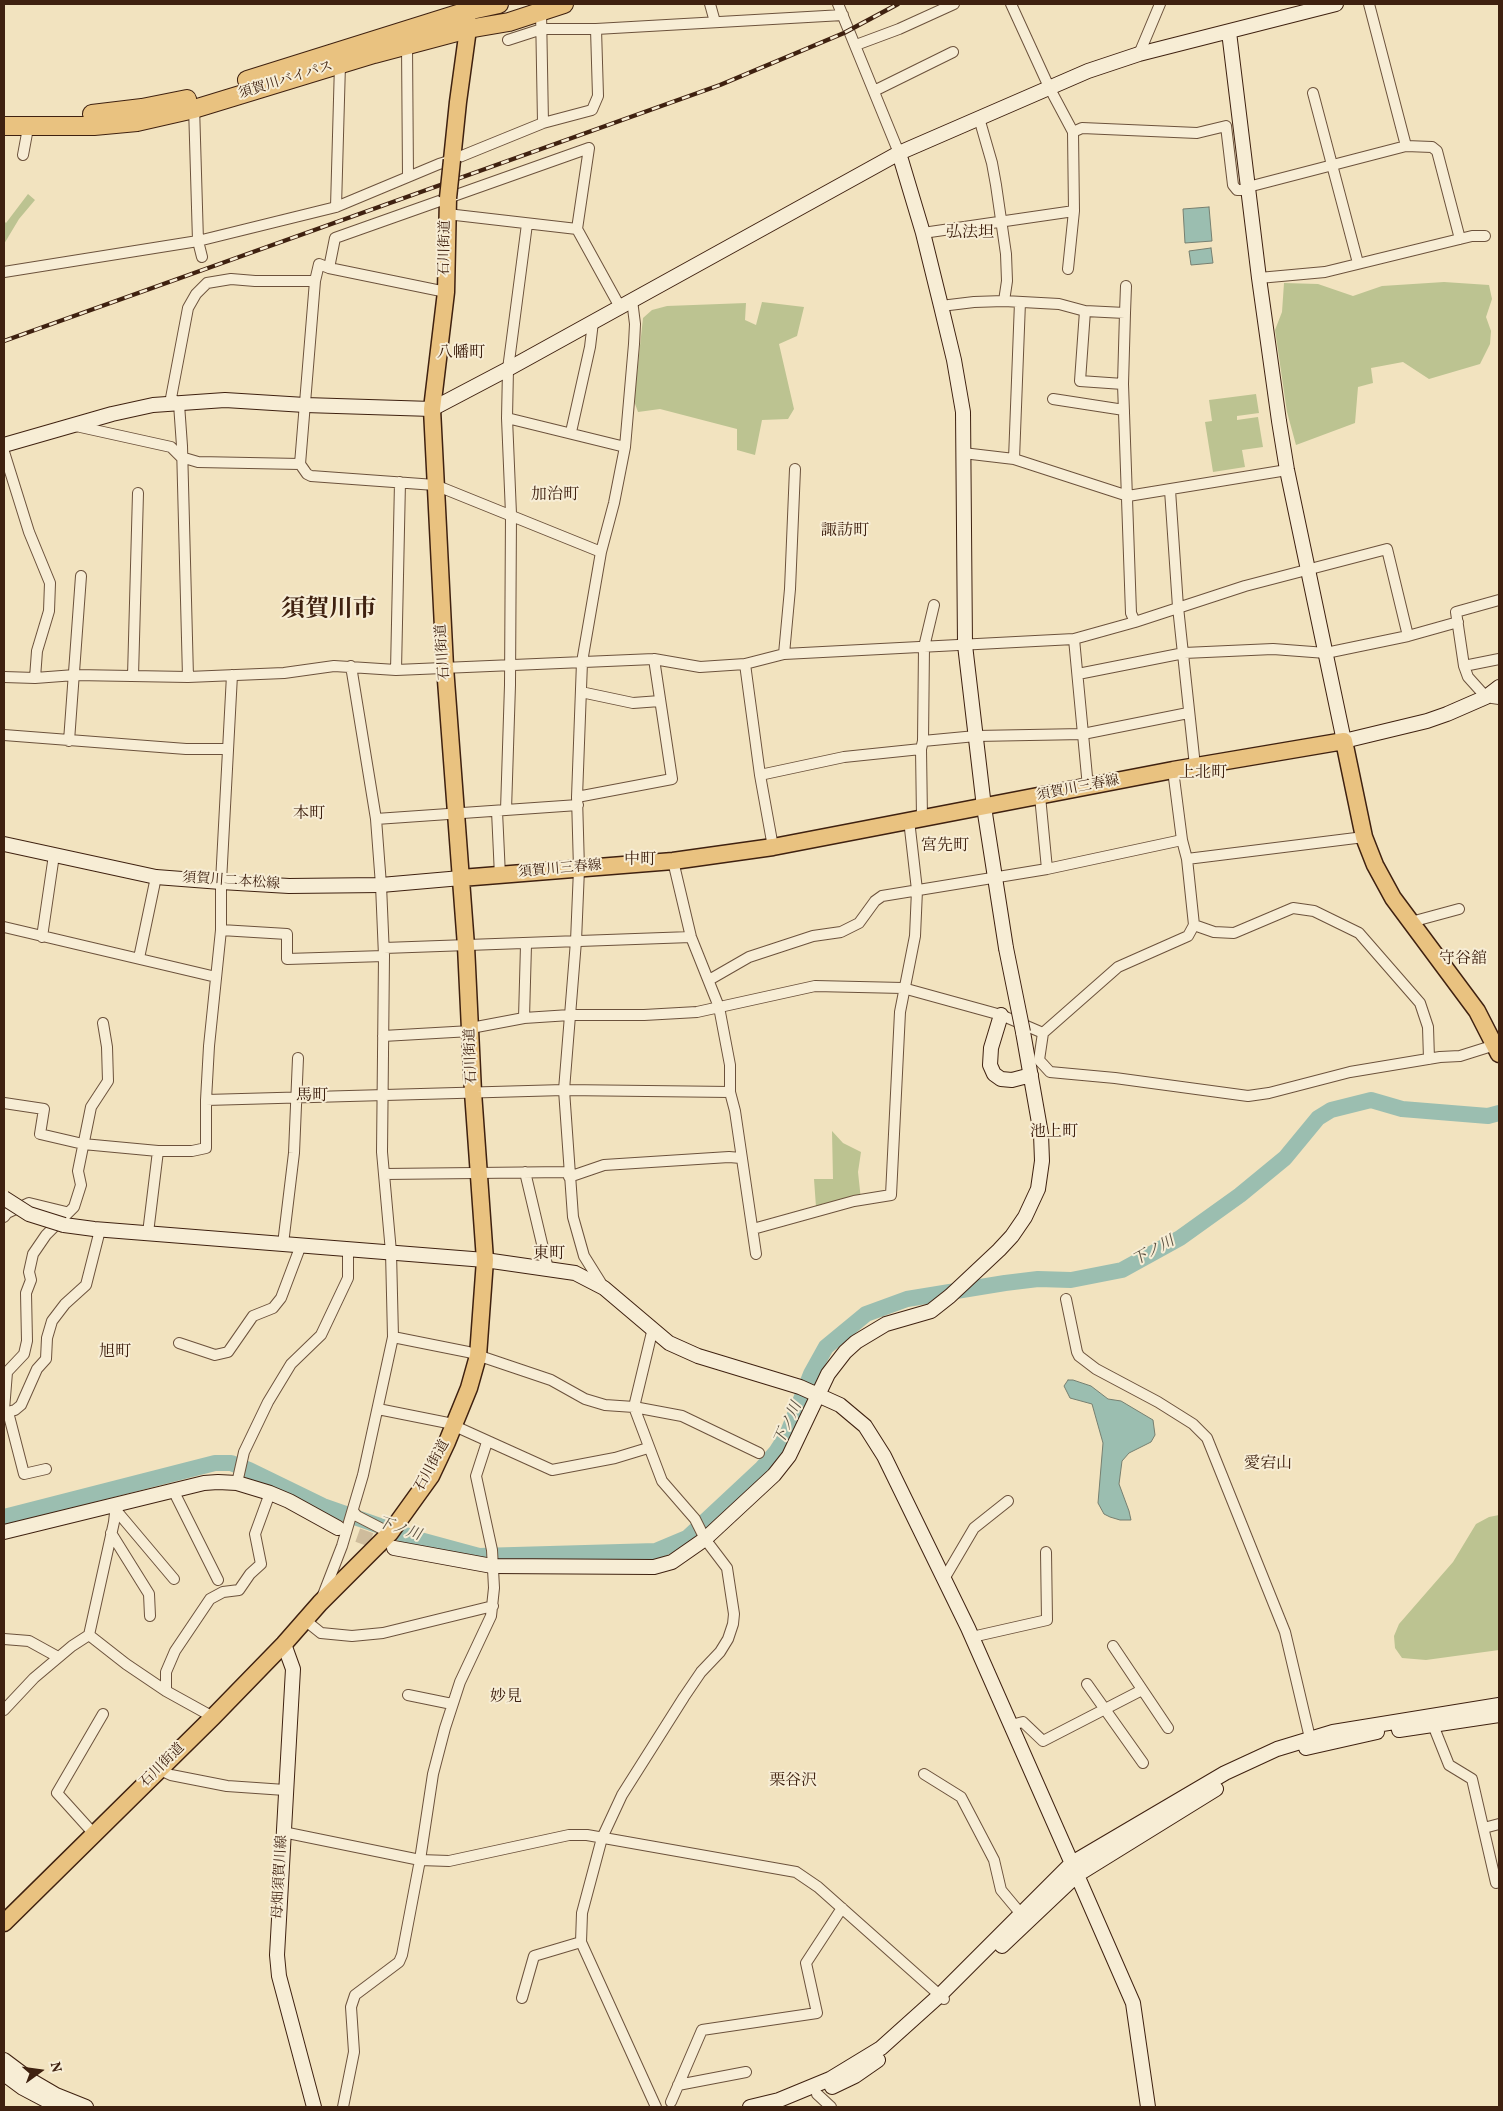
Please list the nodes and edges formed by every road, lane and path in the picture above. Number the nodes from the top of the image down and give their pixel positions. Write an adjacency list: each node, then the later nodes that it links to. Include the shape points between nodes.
1 (499, 4): 10 (highway, 須賀川バイパス)
2 (564, 4): 12 (highway, 須賀川バイパス)
3 (710, 4): 14 (street)
4 (838, 4): 13 (street)
5 (954, 4): 22 (street)
6 (1012, 4): 26 (street)
7 (1160, 4): 24 (street)
8 (1336, 4): 11 (street)
9 (1369, 4): 36 (street)
10 (468, 7): 15 (highway, 須賀川バイパス); 16 (main road, 石川街道)
11 (1292, 9): 19 (street)
12 (540, 11): 16 (highway, 須賀川バイパス, via 509,22); 17 (street)
13 (843, 15): 14 (street); 22 (street)
14 (715, 22): 18 (street)
15 (420, 26): 16 (highway, via 433,30 455,26); 29 (highway, 須賀川バイパス)
16 (468, 29): 21 (highway, 須賀川バイパス); 39 (main road, 石川街道)
17 (542, 29): 18 (street); 20 (street); 32 (street)
18 (596, 29): 32 (street, via 598,96 592,110)
19 (1229, 32): 24 (street); 42 (street)
20 (508, 40)
21 (407, 45): 25 (highway, 須賀川バイパス); 41 (street)
22 (856, 45): 27 (street)
23 (953, 52): 27 (street)
24 (1139, 54): 26 (street)
25 (340, 64): 29 (highway, 須賀川バイパス); 44 (street)
26 (1050, 87): 31 (street); 35 (street)
27 (874, 91): 37 (street)
28 (1313, 93): 40 (street)
29 (194, 103): 30 (highway, 須賀川バイパス, via 107,113 24,118); 34 (highway, 須賀川バイパス, via 137,122); 52 (street)
30 (4, 116)
31 (979, 118): 37 (street); 46 (street, via 992,163)
32 (543, 123): 39 (street)
33 (4, 126): 34 (highway, 須賀川バイパス)
34 (28, 128): 38 (street)
35 (1073, 132): 42 (street, via 1082,128 1197,133 1226,126 1233,185 1237,190); 45 (street)
36 (1406, 146): 40 (street); 51 (street, via 1432,147 1437,151)
37 (899, 153): 49 (street); 64 (street)
38 (23, 155)
39 (452, 160): 41 (street); 43 (main road, 石川街道, bridge)
40 (1332, 166): 42 (street); 54 (street)
41 (408, 177): 44 (street)
42 (1248, 189): 58 (street)
43 (447, 206): 47 (street); 48 (street, via 589,148); 55 (street, via 335,238); 61 (main road, 石川街道)
44 (336, 207): 52 (street)
45 (1074, 211): 46 (street); 56 (street)
46 (1000, 222): 49 (street); 62 (street, via 1006,254)
47 (527, 224): 48 (street); 69 (street)
48 (577, 229): 64 (street)
49 (923, 233): 65 (street)
50 (1485, 236): 51 (street)
51 (1460, 239): 54 (street)
52 (198, 241): 53 (street); 57 (street)
53 (202, 257)
54 (1358, 263): 58 (street, via 1325,272)
55 (329, 268): 59 (street, via 319,264); 61 (street)
56 (1068, 269)
57 (4, 272)
58 (1259, 278): 87 (street)
59 (314, 281): 72 (street, via 231,279 207,283 188,308 171,398); 73 (street)
60 (1126, 286): 67 (street)
61 (446, 292): 74 (main road, 石川街道)
62 (1004, 301): 63 (street); 65 (street)
63 (1020, 302): 66 (street, via 1059,304); 84 (street)
64 (626, 304): 68 (street); 80 (street, via 635,324)
65 (941, 306): 82 (street, via 963,412)
66 (1085, 311): 67 (street); 70 (street, via 1080,381)
67 (1125, 313): 70 (street)
68 (594, 322): 69 (street); 78 (street)
69 (508, 369): 74 (street); 76 (street)
70 (1123, 384): 75 (street)
71 (1052, 399): 75 (street)
72 (179, 404): 73 (street, via 225,400); 77 (street, via 153,405); 83 (street)
73 (304, 405): 74 (street); 85 (street)
74 (432, 409): 89 (main road, 石川街道)
75 (1124, 410): 92 (street)
76 (507, 418): 78 (street); 93 (street)
77 (72, 425): 79 (street); 83 (street, via 171,447)
78 (571, 432): 80 (street)
79 (4, 445)
80 (625, 447): 94 (street)
81 (4, 452): 124 (street, via 29,532 50,583 50,611 37,651)
82 (963, 453): 84 (street); 104 (street)
83 (181, 457): 85 (street, via 198,462); 123 (street)
84 (1014, 459): 92 (street)
85 (300, 464): 88 (street, via 311,476)
86 (795, 469): 108 (street)
87 (1287, 470): 90 (street); 95 (street)
88 (400, 482): 89 (street); 117 (street)
89 (435, 484): 93 (street); 116 (main road, 石川街道)
90 (1170, 490): 92 (street); 99 (street)
91 (138, 493): 121 (street)
92 (1128, 496): 100 (street)
93 (511, 514): 94 (street); 113 (street)
94 (601, 552): 111 (street)
95 (1308, 568): 99 (street); 102 (street, via 1387,549); 107 (street)
96 (81, 576): 119 (street)
97 (1499, 600): 101 (street, via 1456,612)
98 (934, 605): 105 (street)
99 (1178, 607): 100 (street); 106 (street)
100 (1134, 622): 103 (street)
101 (1458, 622): 102 (street); 115 (street)
102 (1408, 636): 107 (street)
103 (1074, 639): 104 (street); 118 (street)
104 (965, 644): 105 (street); 132 (street)
105 (924, 647): 108 (street); 135 (street)
106 (1184, 653): 107 (street, via 1273,649); 118 (street); 129 (street)
107 (1326, 653): 134 (street)
108 (784, 654): 112 (street)
109 (1499, 659): 115 (street)
110 (654, 660): 111 (street); 112 (street, via 700,667); 128 (street)
111 (582, 662): 113 (street); 126 (street)
112 (746, 664): 139 (street)
113 (510, 665): 116 (street); 144 (street)
114 (351, 666): 117 (street); 120 (street); 146 (street)
115 (1464, 666): 127 (street, via 1468,677)
116 (445, 667): 117 (street); 145 (main road, 石川街道)
117 (396, 670)
118 (1078, 674): 130 (street)
119 (75, 675): 121 (street); 124 (street); 133 (street)
120 (232, 675): 123 (street); 136 (street)
121 (133, 676): 123 (street)
122 (4, 677): 124 (street)
123 (188, 677)
124 (35, 678)
125 (1499, 687): 127 (street)
126 (581, 692): 128 (street, via 633,703); 142 (street)
127 (1492, 698): 134 (street, via 1427,721)
128 (660, 701): 142 (street, via 672,779)
129 (1188, 713): 130 (street); 137 (street)
130 (1083, 734): 132 (street); 140 (street)
131 (4, 735): 133 (street)
132 (976, 736): 135 (street); 143 (street)
133 (69, 741): 136 (street)
134 (1344, 741): 137 (main road, 須賀川三春線); 148 (main road)
135 (922, 745): 139 (street); 147 (street)
136 (227, 749): 161 (street)
137 (1195, 766): 138 (main road, 須賀川三春線)
138 (1173, 770): 140 (main road, 須賀川三春線); 149 (street)
139 (760, 775): 151 (street)
140 (1088, 787): 141 (main road, 須賀川三春線)
141 (1040, 796): 143 (main road, 須賀川三春線); 156 (street)
142 (578, 801): 144 (street); 155 (street)
143 (984, 807): 147 (main road, 須賀川三春線); 160 (street)
144 (502, 810): 145 (street); 157 (street)
145 (456, 814): 146 (street); 159 (main road, 石川街道)
146 (376, 819): 162 (street)
147 (915, 819): 151 (main road, 須賀川三春線); 163 (street)
148 (1364, 837): 153 (street); 165 (main road, via 1375,865)
149 (1182, 840): 153 (street); 156 (street)
150 (4, 844): 152 (street, 須賀川二本松線)
151 (773, 847): 154 (main road, 須賀川三春線)
152 (54, 855): 158 (street, 須賀川二本松線); 169 (street)
153 (1187, 859): 166 (street)
154 (673, 861): 155 (main road, 須賀川三春線); 170 (street)
155 (579, 869): 157 (main road, 須賀川三春線); 171 (street)
156 (1047, 869): 160 (street)
157 (500, 876): 159 (main road, 須賀川三春線)
158 (156, 877): 161 (street, 須賀川二本松線); 175 (street)
159 (461, 878): 162 (street, 須賀川二本松線); 173 (main road, 石川街道)
160 (995, 878): 163 (street); 190 (street, bridge)
161 (221, 882): 162 (street, 須賀川二本松線, via 289,886); 168 (street)
162 (381, 885): 174 (street)
163 (917, 890): 177 (street, via 882,896 859,923 840,932 813,936 749,957); 178 (street, via 915,936)
164 (1459, 909): 165 (street)
165 (1411, 922): 187 (main road, via 1472,1003)
166 (1194, 925): 185 (street, via 1188,936 1118,967); 189 (street, via 1214,932 1234,933 1293,908 1314,911 1359,933 1420,1003 1428,1027)
167 (4, 927): 169 (street)
168 (221, 930): 174 (street, via 287,934 287,959); 176 (street)
169 (42, 937): 175 (street)
170 (691, 937): 171 (street); 177 (street)
171 (576, 941): 172 (street); 180 (street)
172 (526, 945): 173 (street); 182 (street)
173 (466, 946): 174 (street); 184 (main road, 石川街道)
174 (384, 952): 186 (street)
175 (139, 958): 176 (street)
176 (216, 977): 196 (street)
177 (709, 980): 179 (street)
178 (903, 988): 179 (street, via 815,986); 181 (street); 209 (street, via 891,1195 854,1201)
179 (719, 1006): 180 (street, via 697,1012 644,1016); 193 (street, via 730,1064)
180 (570, 1015): 182 (street); 191 (street)
181 (1002, 1015): 185 (street); 190 (street, via 991,1048 990,1065 994,1074 1001,1079 1012,1080)
182 (524, 1018): 184 (street)
183 (103, 1024): 198 (street, via 108,1081 91,1107)
184 (471, 1029): 186 (street); 192 (main road, 石川街道)
185 (1043, 1032): 189 (street, via 1039,1060 1050,1072 1248,1096 1269,1094 1350,1072)
186 (383, 1036): 194 (street)
187 (1497, 1049): 189 (street)
188 (298, 1058): 195 (street)
189 (1429, 1059)
190 (1031, 1075): 224 (street, via 1042,1161 1038,1189 1025,1218 1012,1236 931,1311 886,1324 856,1342 828,1374)
191 (564, 1090): 192 (street); 193 (street); 204 (street)
192 (474, 1092): 194 (street); 202 (main road, 石川街道)
193 (730, 1092): 200 (street)
194 (383, 1094): 195 (street); 203 (street)
195 (298, 1096): 196 (street); 211 (street)
196 (206, 1100): 199 (street, via 206,1148)
197 (4, 1103): 198 (street, via 44,1109 40,1134)
198 (83, 1144): 199 (street); 206 (street, via 78,1171 81,1185 74,1206)
199 (158, 1151): 210 (street)
200 (741, 1158): 204 (street, via 604,1165); 209 (street)
201 (525, 1172): 202 (street); 204 (street); 217 (street)
202 (479, 1173): 203 (street); 216 (main road, 石川街道)
203 (384, 1174): 214 (street)
204 (568, 1174): 218 (street, via 573,1217 584,1256)
205 (4, 1198): 208 (street, bridge, via 38,1218)
206 (66, 1212): 207 (street, via 29,1203); 227 (street, via 33,1254 29,1272 31,1280 26,1292 27,1341 24,1354 7,1372)
207 (4, 1217)
208 (97, 1229): 210 (street); 227 (street, via 86,1285 52,1320 46,1359 37,1369 21,1405)
209 (753, 1229): 215 (street)
210 (148, 1233): 211 (street)
211 (283, 1244): 212 (street)
212 (301, 1245): 213 (street); 222 (street, via 281,1298 273,1308 253,1316 228,1352 215,1355)
213 (348, 1250): 214 (street); 233 (street, via 348,1278 321,1335 292,1364 268,1402 244,1452)
214 (391, 1252): 216 (street); 221 (street)
215 (756, 1254)
216 (485, 1260): 217 (street); 223 (main road, 石川街道)
217 (548, 1269): 218 (street, via 575,1273)
218 (604, 1288): 220 (street)
219 (1066, 1299): 273 (street, via 1079,1356 1193,1424 1207,1438 1285,1632)
220 (653, 1328): 224 (street, via 669,1343 698,1356); 225 (street)
221 (392, 1337): 223 (street); 226 (street)
222 (179, 1343)
223 (478, 1356): 225 (street, via 551,1380 585,1400); 228 (main road, 石川街道)
224 (818, 1394): 242 (street, via 788,1456 774,1475); 248 (street, via 840,1405 865,1426 884,1456)
225 (634, 1407): 230 (street); 231 (street, via 682,1416)
226 (378, 1409): 228 (street); 238 (street)
227 (5, 1412): 232 (street, via 24,1474)
228 (454, 1426): 229 (street); 243 (main road, 石川街道, via 431,1476)
229 (487, 1442): 230 (street, via 552,1470 616,1458); 245 (street, via 476,1476 492,1550)
230 (648, 1448): 242 (street, via 662,1481 695,1519)
231 (759, 1453)
232 (46, 1469)
233 (237, 1483): 234 (street, via 204,1483); 235 (street)
234 (173, 1490): 237 (street); 247 (street)
235 (270, 1493): 239 (street); 261 (street, via 255,1534 261,1564 239,1590 223,1592 210,1599 175,1651 166,1672)
236 (1008, 1501): 248 (street, via 974,1528)
237 (116, 1506): 240 (street); 241 (street); 246 (street)
238 (352, 1511): 243 (street); 249 (street)
239 (338, 1528)
240 (4, 1532)
241 (111, 1534): 251 (street, via 149,1594); 253 (street)
242 (705, 1539): 245 (street, via 672,1562 654,1568); 282 (street, via 727,1568 734,1614 731,1631 720,1652 701,1672 650,1748 622,1795)
243 (392, 1541): 245 (street); 249 (main road, 石川街道)
244 (1046, 1552): 254 (street, via 1047,1620)
245 (492, 1566): 250 (street)
246 (174, 1579)
247 (218, 1580)
248 (944, 1580): 254 (street)
249 (320, 1603): 252 (main road, 石川街道)
250 (493, 1606): 252 (street, via 384,1633 352,1636 322,1633); 263 (street)
251 (150, 1616)
252 (306, 1621): 256 (main road, 石川街道)
253 (89, 1636): 258 (street); 261 (street)
254 (972, 1637): 270 (street)
255 (4, 1639): 258 (street, via 28,1642)
256 (284, 1644): 269 (main road, 石川街道); 277 (street, 母畑須賀川線, via 293,1669)
257 (1113, 1646): 260 (street)
258 (58, 1657): 266 (street)
259 (1087, 1684): 265 (street)
260 (1142, 1690): 265 (street); 272 (street)
261 (166, 1691): 269 (street)
262 (408, 1695): 263 (street)
263 (452, 1704): 283 (street, via 433,1774)
264 (1499, 1705): 273 (street, via 1363,1726)
265 (1105, 1709): 270 (street, via 1043,1741 1023,1722); 274 (street)
266 (4, 1710)
267 (103, 1714): 281 (street, via 57,1794)
268 (1499, 1715): 271 (street)
269 (213, 1717): 275 (main road, 石川街道)
270 (1011, 1725): 284 (street)
271 (1433, 1725): 279 (street, via 1449,1765 1472,1779); 284 (street, via 1380,1732 1279,1756)
272 (1168, 1728)
273 (1310, 1738): 284 (street, via 1277,1749 1226,1773)
274 (1143, 1763)
275 (160, 1770): 277 (street, via 227,1786); 281 (main road, 石川街道)
276 (924, 1774): 287 (street, via 961,1797 994,1860 1001,1890)
277 (285, 1790): 280 (street, 母畑須賀川線)
278 (1499, 1824): 279 (street)
279 (1484, 1828): 285 (street, via 1496,1882)
280 (283, 1832): 283 (street); 300 (street, 母畑須賀川線, via 277,1955 279,1976)
281 (94, 1834): 288 (main road, 石川街道)
282 (602, 1838): 283 (street, via 569,1835 449,1861); 286 (street, via 796,1872); 289 (street, via 582,1913)
283 (420, 1860): 301 (street, via 399,1962 355,1995 351,2007 354,2052)
284 (1074, 1869): 287 (street); 291 (street); 306 (street, via 1133,2003)
285 (1499, 1882)
286 (842, 1908): 291 (street); 295 (street, via 806,1963 817,2013 702,2030)
287 (1021, 1914): 291 (street)
288 (4, 1923)
289 (581, 1942): 290 (street, via 534,1956); 302 (street)
290 (522, 1998)
291 (942, 1998): 296 (street, via 888,2054 855,2076); 303 (street, via 881,2048 830,2078 780,2100)
292 (4, 2060): 299 (street, via 32,2081)
293 (746, 2072): 295 (street)
294 (4, 2074): 298 (street)
295 (678, 2085): 297 (street)
296 (817, 2094): 304 (street); 305 (street)
297 (671, 2102)
298 (59, 2107)
299 (86, 2107)
300 (314, 2107)
301 (343, 2107)
302 (656, 2107)
303 (750, 2107)
304 (785, 2107)
305 (831, 2107)
306 (1148, 2107)

